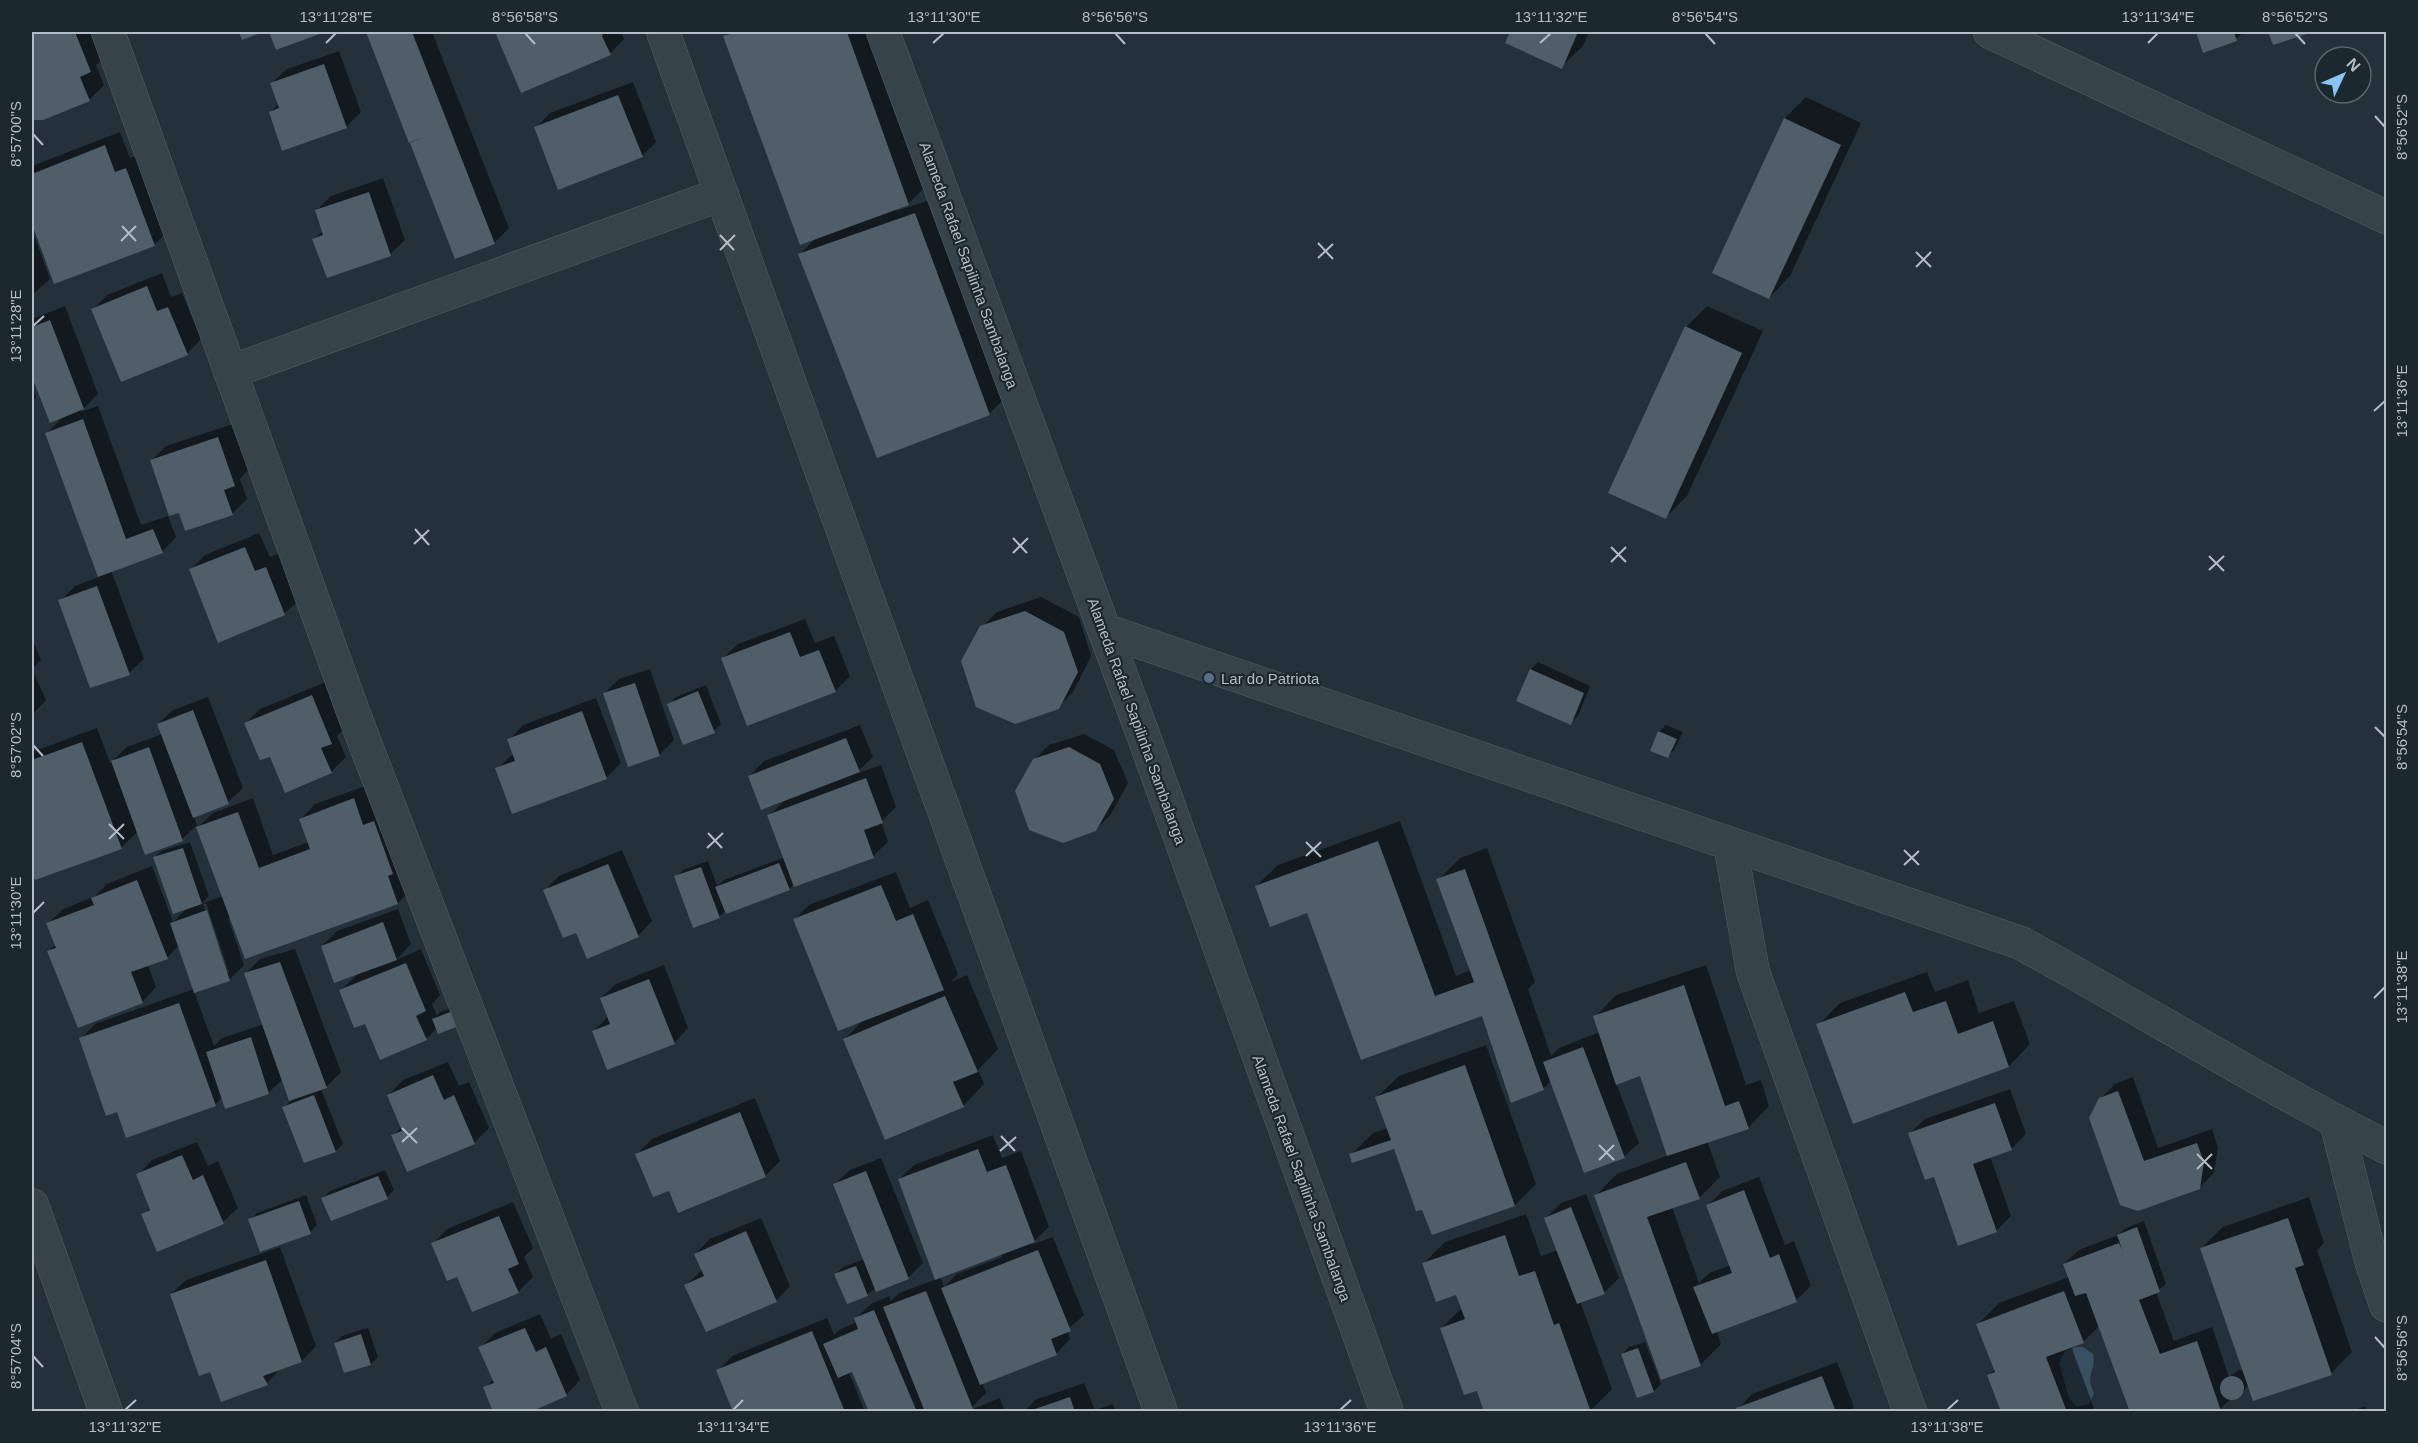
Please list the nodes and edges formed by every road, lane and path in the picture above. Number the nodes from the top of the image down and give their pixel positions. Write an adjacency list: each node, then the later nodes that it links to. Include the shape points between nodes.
1 (108, 32): 7 (street)
2 (663, 32): 5 (street)
3 (883, 32): 8 (street, Alameda Rafael Sapilinha Sambalanga)
4 (1990, 32): 6 (street)
5 (722, 194): 7 (street); 16 (street)
6 (2386, 217)
7 (230, 372): 15 (street, via 355,717)
8 (1104, 630): 9 (street); 17 (street, Alameda Rafael Sapilinha Sambalanga)
9 (1730, 844): 10 (street, via 2020,944); 18 (street, via 1753,972)
10 (2336, 1121): 11 (street); 13 (street)
11 (2386, 1147)
12 (32, 1205): 14 (street)
13 (2386, 1305)
14 (106, 1412)
15 (622, 1412)
16 (1161, 1412)
17 (1387, 1412)
18 (1910, 1412)

